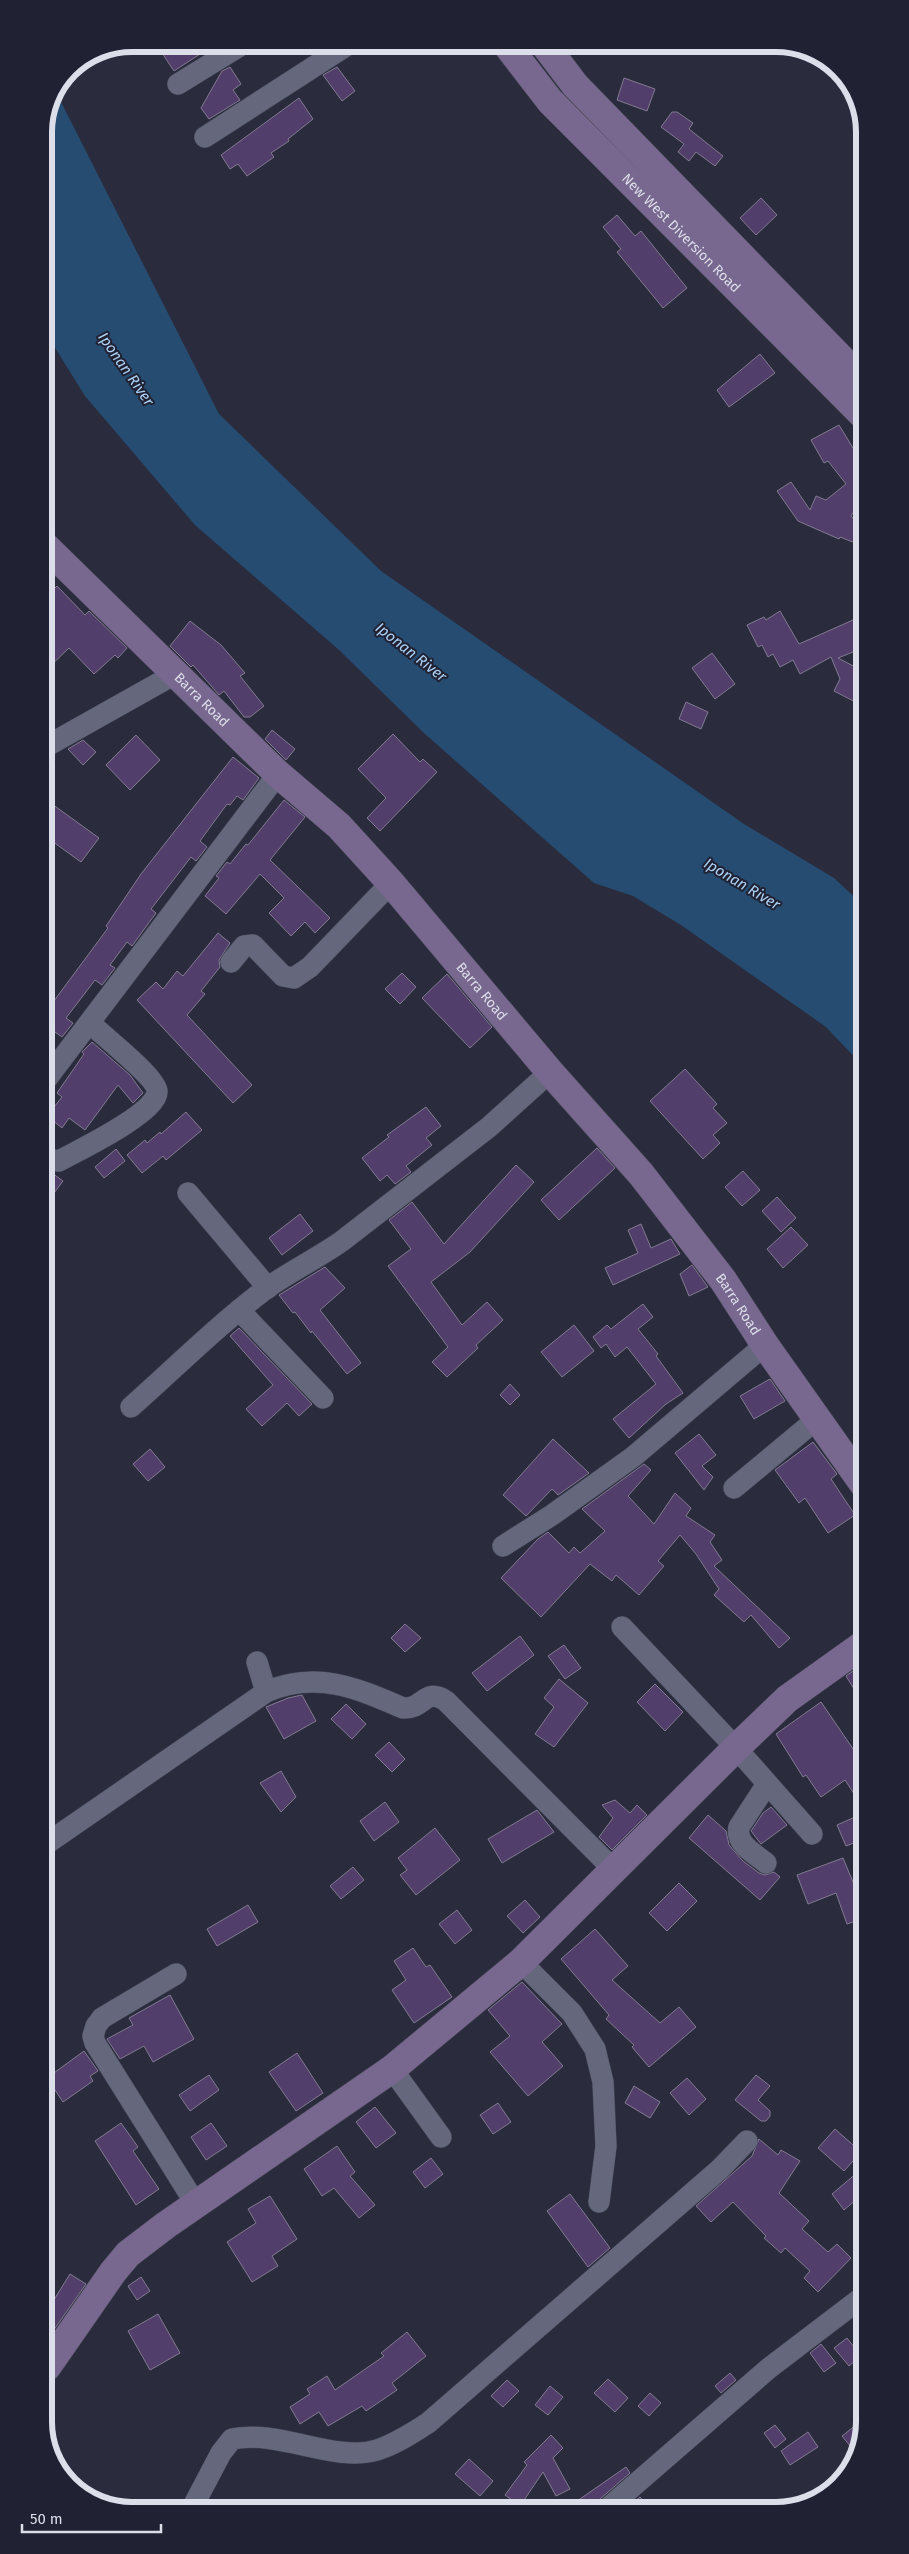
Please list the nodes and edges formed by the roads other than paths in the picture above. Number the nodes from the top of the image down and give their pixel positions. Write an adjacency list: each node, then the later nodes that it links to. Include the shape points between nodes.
1 (229, 52): 5 (street)
2 (336, 52): 6 (street)
3 (513, 53): 8 (street, New West Diversion Road, via 550,101)
4 (550, 53): 7 (street, New West Diversion Road, via 575,86)
5 (178, 84)
6 (205, 137)
7 (856, 374)
8 (856, 409)
9 (52, 553): 10 (street, Barra Road)
10 (175, 674): 11 (street); 12 (street, Barra Road)
11 (52, 743)
12 (278, 774): 13 (street, Barra Road, via 339,826); 15 (street)
13 (391, 883): 14 (street, via 310,967 294,978 284,976 253,945 244,946); 17 (street, Barra Road)
14 (231, 962)
15 (90, 1023): 16 (street); 18 (street, via 147,1074 157,1094 148,1109 59,1161)
16 (52, 1072)
17 (550, 1072): 20 (street, via 489,1127 349,1235); 22 (street, Barra Road, via 641,1174 722,1280)
18 (52, 1160)
19 (188, 1192): 20 (street)
20 (268, 1288): 21 (street)
21 (239, 1310): 23 (street); 24 (street)
22 (765, 1345): 25 (street, Barra Road); 28 (street, via 633,1457 552,1516)
23 (323, 1398)
24 (131, 1407)
25 (817, 1419): 26 (street, Barra Road); 27 (street)
26 (856, 1474)
27 (734, 1488)
28 (503, 1546)
29 (622, 1627): 33 (street)
30 (856, 1650): 33 (street, via 787,1699)
31 (257, 1662): 32 (street)
32 (266, 1692): 36 (street); 38 (street, via 288,1685 340,1683 403,1708 411,1708 430,1695 437,1695)
33 (736, 1748): 34 (street); 38 (street)
34 (767, 1784): 35 (street); 37 (street, via 737,1834 740,1841)
35 (812, 1834)
36 (52, 1840)
37 (766, 1863)
38 (614, 1870): 39 (street)
39 (521, 1962): 41 (street); 44 (street, via 572,2013 595,2049 603,2082 606,2146)
40 (176, 1974): 45 (street, via 102,2018 94,2036 107,2064)
41 (392, 2069): 42 (street); 45 (street)
42 (441, 2136)
43 (747, 2141): 48 (street, via 720,2169 428,2423 376,2450 357,2452 260,2436 232,2439)
44 (599, 2202)
45 (197, 2206): 47 (street, via 128,2254)
46 (856, 2301): 49 (street, via 768,2369)
47 (52, 2361)
48 (196, 2501)
49 (615, 2502)

